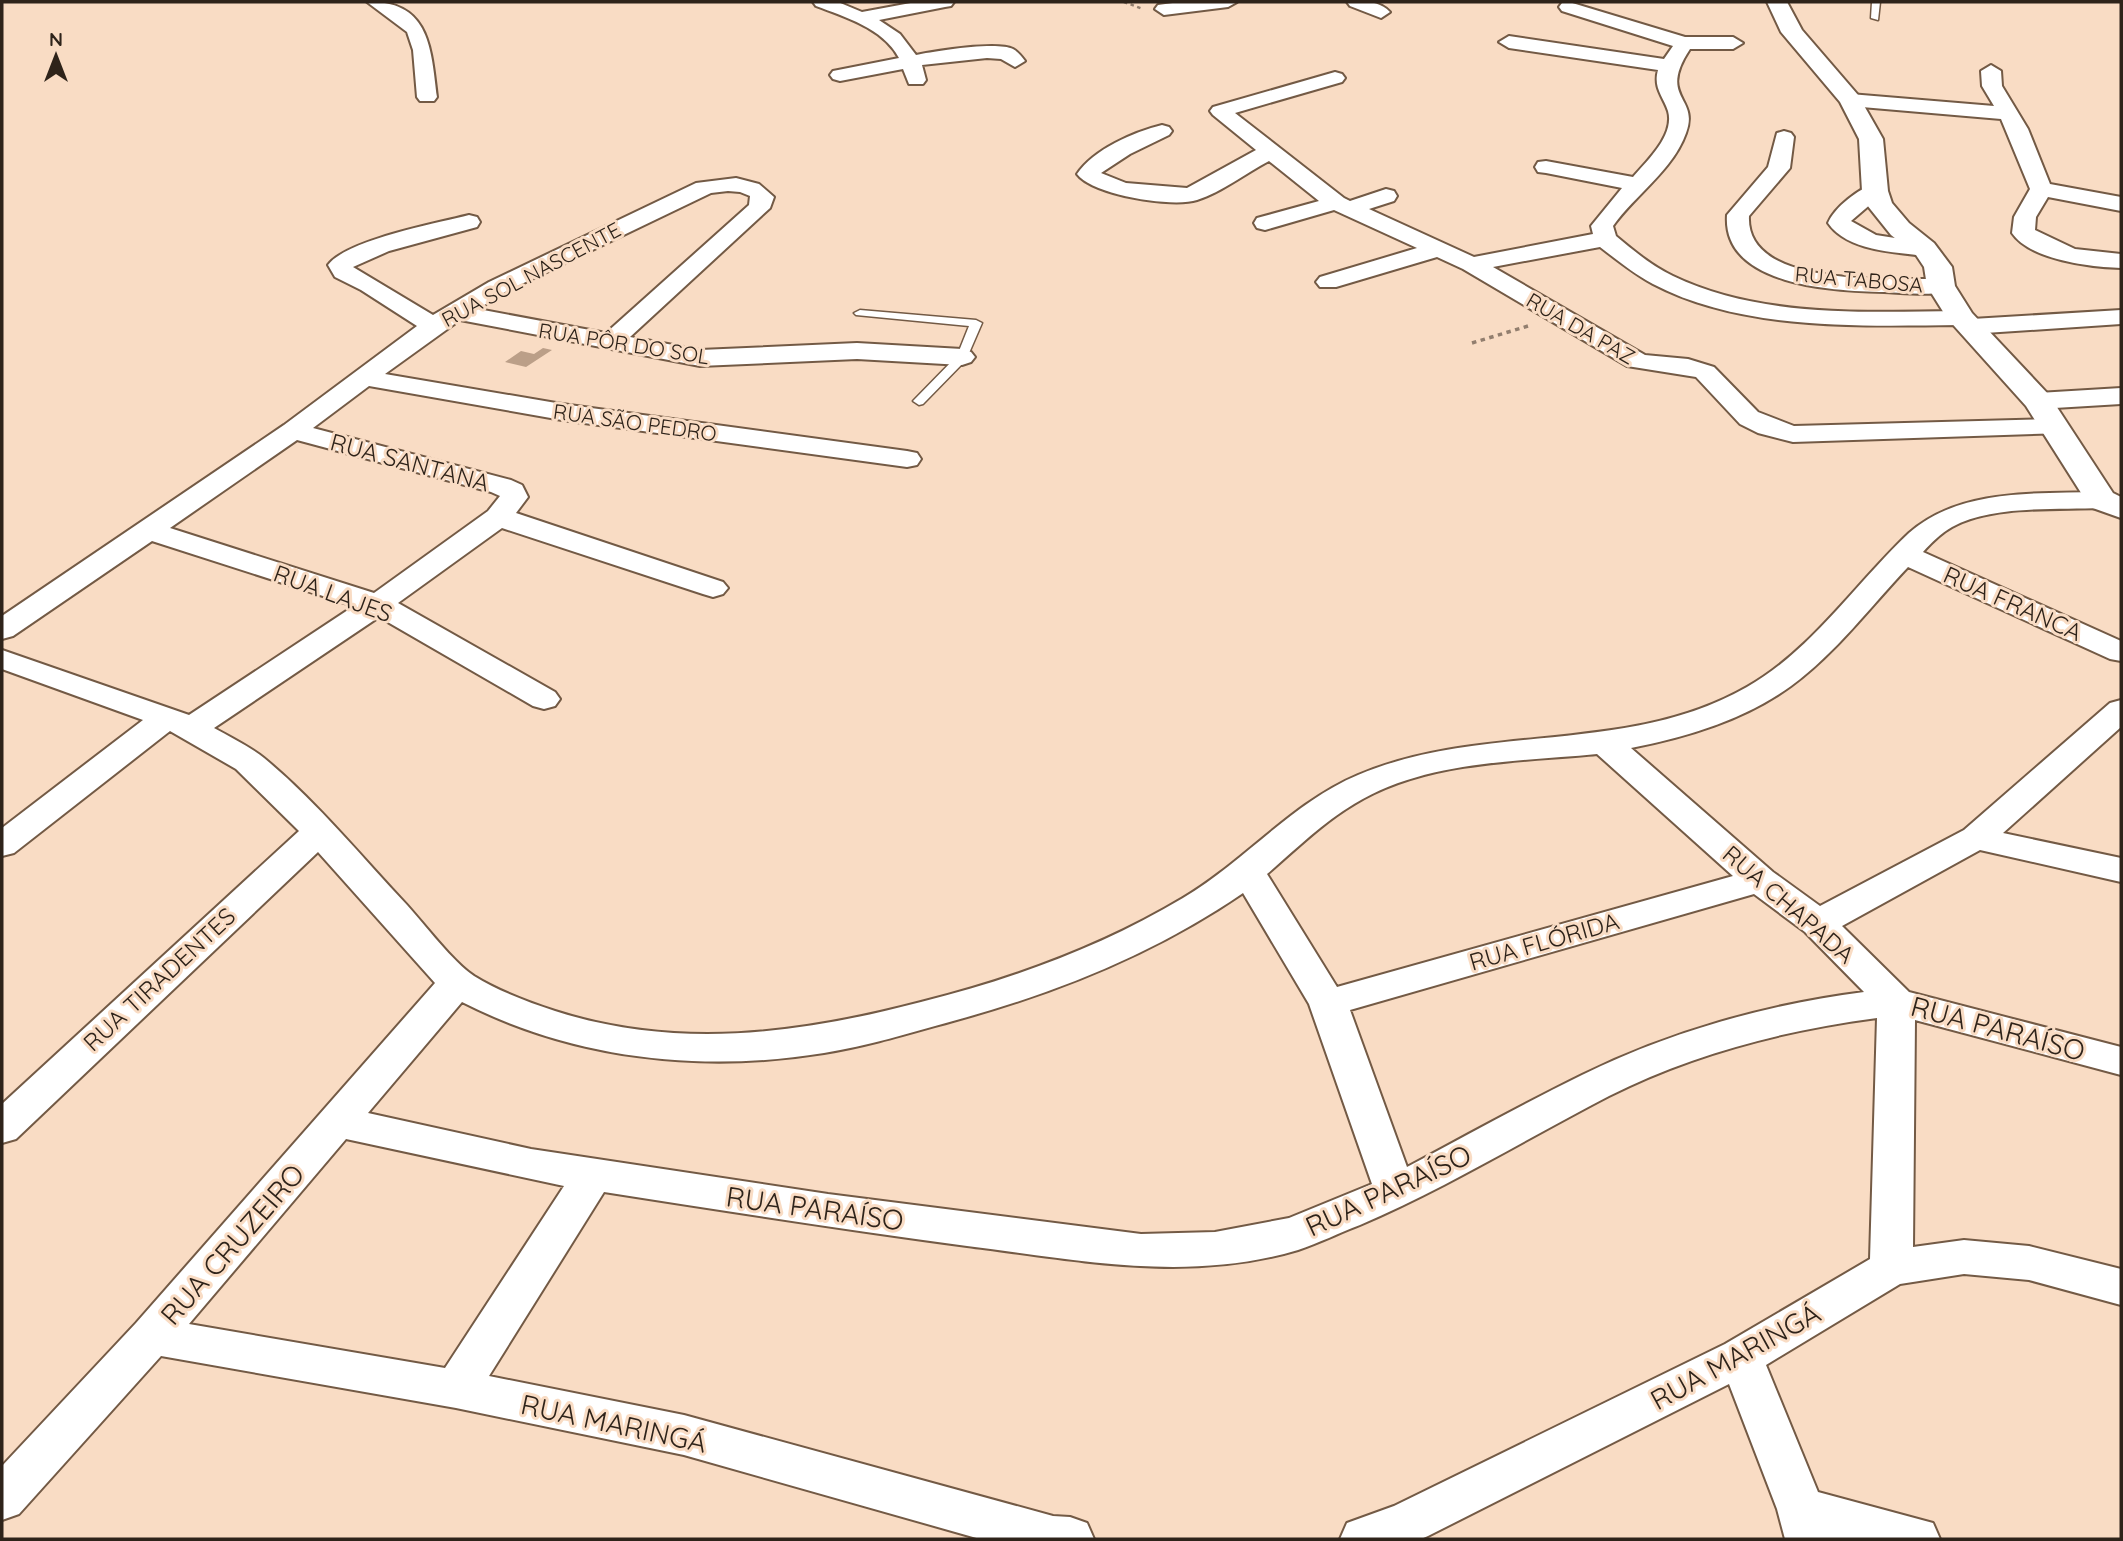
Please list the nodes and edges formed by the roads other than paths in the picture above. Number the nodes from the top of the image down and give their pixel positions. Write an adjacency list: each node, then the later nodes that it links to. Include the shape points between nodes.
1 (376, 2): 23 (street, via 409,22 421,36)
2 (822, 2): 11 (street)
3 (946, 2): 11 (street)
4 (1228, 2): 9 (street)
5 (1356, 2): 10 (street)
6 (1777, 2): 24 (street, via 1792,32)
7 (1876, 2): 12 (lane)
8 (1568, 7): 14 (street)
9 (1164, 9)
10 (1381, 12)
11 (863, 17): 16 (street, via 890,34)
12 (1875, 18)
13 (1509, 42): 18 (street)
14 (1684, 43): 15 (street); 18 (street)
15 (1733, 43)
16 (912, 61): 17 (street, via 994,52 1010,54); 20 (street); 22 (street)
17 (1015, 61)
18 (1669, 66): 30 (street, via 1665,79 1679,123 1662,157)
19 (1991, 71): 25 (street, via 1992,86)
20 (840, 75)
21 (1335, 78): 28 (street, RUA DA PAZ, via 1220,111)
22 (916, 81)
23 (427, 97)
24 (1850, 100): 25 (street); 32 (street, via 1871,139)
25 (2008, 113): 31 (street)
26 (1162, 131): 28 (street, via 1140,139 1088,174 1099,182 1181,195 1199,192)
27 (1784, 137): 44 (street, RUA TABOSA, via 1779,168 1738,215 1738,235 1750,252 1771,269 1806,279)
28 (1269, 152): 35 (street, RUA DA PAZ)
29 (1546, 167): 30 (street)
30 (1636, 184): 38 (street, via 1602,226)
31 (2041, 190): 34 (street); 41 (street, via 2025,216 2023,233 2043,248)
32 (1875, 191): 39 (street, via 1880,205 1900,229); 39 (street, via 1839,223 1849,233)
33 (1386, 196): 35 (street)
34 (2121, 204)
35 (1342, 206): 37 (street); 40 (street, RUA DA PAZ)
36 (469, 222): 49 (street, via 348,258 340,265 342,272)
37 (1265, 223)
38 (1605, 239): 42 (street); 48 (street, via 1670,284 1732,303 1803,316)
39 (1925, 249): 44 (street, via 1938,267)
40 (1436, 250): 42 (street, RUA DA PAZ); 43 (street)
41 (2121, 261)
42 (1471, 264): 56 (street, RUA DA PAZ, via 1636,361 1705,372 1749,418 1767,427 1793,434)
43 (1328, 282)
44 (1941, 286): 48 (street)
45 (455, 312): 49 (street, RUA SOL NASCENTE); 50 (street, RUA PÔR DO SOL); 50 (street, RUA SOL NASCENTE, via 694,192 723,184 745,186 764,197 759,208)
46 (860, 313): 51 (lane, via 976,323)
47 (2121, 317): 48 (street)
48 (1966, 322): 55 (street)
49 (433, 326): 52 (street, RUA SOL NASCENTE)
50 (609, 343): 51 (street, RUA PÔR DO SOL, via 700,359 830,351)
51 (962, 356): 54 (lane)
52 (364, 379): 57 (street, RUA SOL NASCENTE); 58 (street, RUA SÃO PEDRO, via 562,412)
53 (2121, 396): 55 (street)
54 (919, 401)
55 (2038, 401): 56 (street)
56 (2055, 427): 59 (street)
57 (293, 430): 60 (street, RUA SANTANA, via 501,486 514,496); 61 (street, RUA SOL NASCENTE)
58 (908, 458)
59 (2111, 504): 62 (street, via 2013,505 1971,511 1942,521)
60 (504, 511): 63 (street, RUA SANTANA); 64 (street)
61 (148, 530): 64 (street, RUA LAJES); 65 (street, RUA SOL NASCENTE)
62 (1904, 554): 66 (street, RUA FRANCA); 71 (street, via 1798,667 1742,703 1677,728)
63 (713, 588)
64 (377, 604): 68 (street, RUA LAJES); 70 (street)
65 (2, 630)
66 (2121, 652)
67 (2, 659): 70 (street)
68 (544, 699)
69 (2121, 710): 73 (street)
70 (179, 723): 72 (street, via 248,762); 74 (street)
71 (1605, 743): 76 (street, via 1432,762 1376,780 1334,799); 77 (street, RUA CHAPADA)
72 (318, 832): 79 (street); 84 (street, RUA TIRADENTES)
73 (1976, 838): 75 (street); 78 (street)
74 (2, 845)
75 (2121, 870)
76 (1248, 872): 79 (street, via 1162,926 1077,968 973,1002 827,1039 758,1048 681,1048 612,1039 545,1023 492,1003); 81 (street)
77 (1760, 880): 78 (street, RUA CHAPADA); 81 (street, RUA FLÓRIDA)
78 (1818, 923): 80 (street, RUA CHAPADA)
79 (457, 983): 83 (street, RUA CRUZEIRO)
80 (1896, 1002): 82 (street, RUA PARAÍSO); 86 (street, RUA PARAÍSO, via 1816,1012 1667,1055 1598,1084); 87 (street)
81 (1328, 1003): 86 (street)
82 (2121, 1061)
83 (338, 1122): 85 (street, RUA PARAÍSO); 89 (street, RUA CRUZEIRO)
84 (2, 1128)
85 (593, 1175): 86 (street, RUA PARAÍSO, via 1141,1251 1214,1249 1294,1234); 91 (street)
86 (1395, 1192)
87 (1891, 1268): 88 (street, RUA MARINGÁ, via 1964,1257 2029,1262); 90 (street, RUA MARINGÁ)
88 (2121, 1287)
89 (152, 1336): 91 (street, RUA MARINGÁ); 92 (street, RUA CRUZEIRO)
90 (1741, 1357): 93 (street); 95 (street, RUA MARINGÁ, via 1411,1521)
91 (456, 1389): 94 (street, RUA MARINGÁ, via 684,1435)
92 (3, 1495)
93 (1805, 1524): 96 (street)
94 (1070, 1539)
95 (1364, 1539)
96 (1916, 1539)

